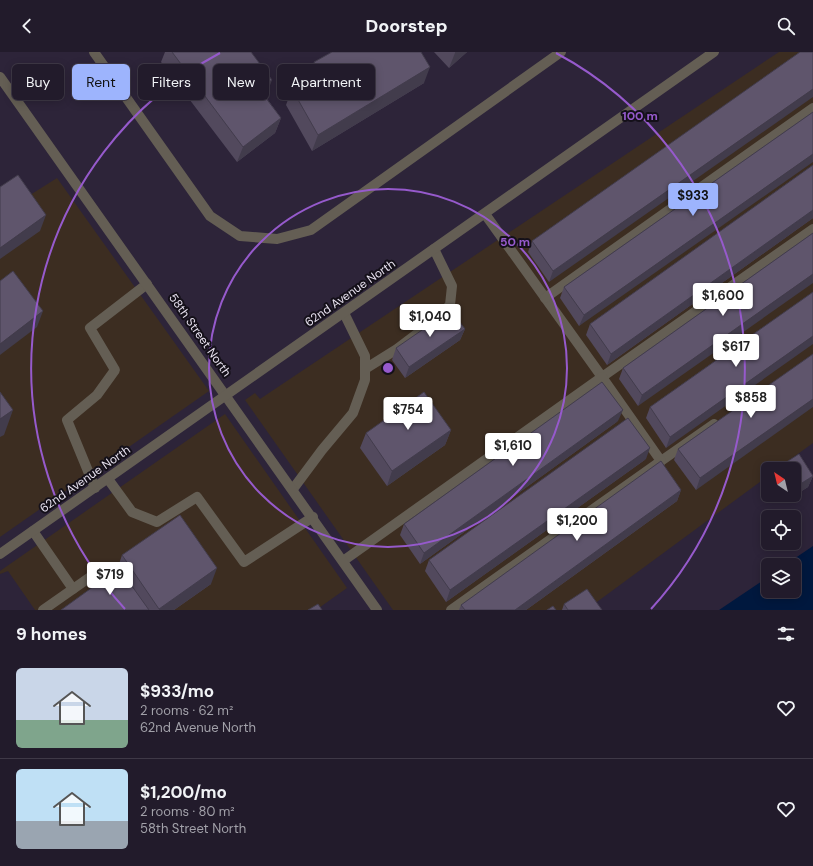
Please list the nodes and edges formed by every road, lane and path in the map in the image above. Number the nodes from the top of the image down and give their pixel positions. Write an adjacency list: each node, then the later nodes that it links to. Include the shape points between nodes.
1 (94, 52): 2 (street, via 210,216 240,236 277,239 311,230)
2 (561, 52)
3 (714, 52): 6 (street, 62nd Avenue North)
4 (0, 76): 9 (street, 58th Street North)
5 (813, 108): 10 (street)
6 (485, 214): 8 (street, 62nd Avenue North); 10 (street)
7 (813, 229): 13 (street)
8 (434, 249): 11 (street, 62nd Avenue North); 12 (street, via 452,286 450,305 428,326 397,349)
9 (147, 284): 14 (street, 58th Street North); 18 (street, via 90,328 115,370 97,395 67,420)
10 (545, 298): 13 (street)
11 (344, 313): 12 (street, via 365,356); 14 (street, 62nd Avenue North)
12 (365, 368): 19 (street, via 365,380 353,413)
13 (602, 377): 16 (street); 23 (street)
14 (227, 396): 17 (street, 62nd Avenue North); 19 (street, 58th Street North)
15 (724, 417): 16 (street)
16 (661, 461): 28 (street)
17 (108, 479): 18 (street, 62nd Avenue North); 20 (street, via 132,512 157,522 197,497 244,562)
18 (95, 488): 21 (street, 62nd Avenue North)
19 (293, 489): 20 (street, 58th Street North)
20 (313, 517): 23 (street, 58th Street North)
21 (32, 531): 22 (street, 62nd Avenue North); 25 (street)
22 (0, 554)
23 (343, 561): 27 (street, 58th Street North)
24 (103, 568): 25 (street)
25 (73, 589): 26 (street)
26 (43, 610)
27 (378, 610)
28 (451, 610)

